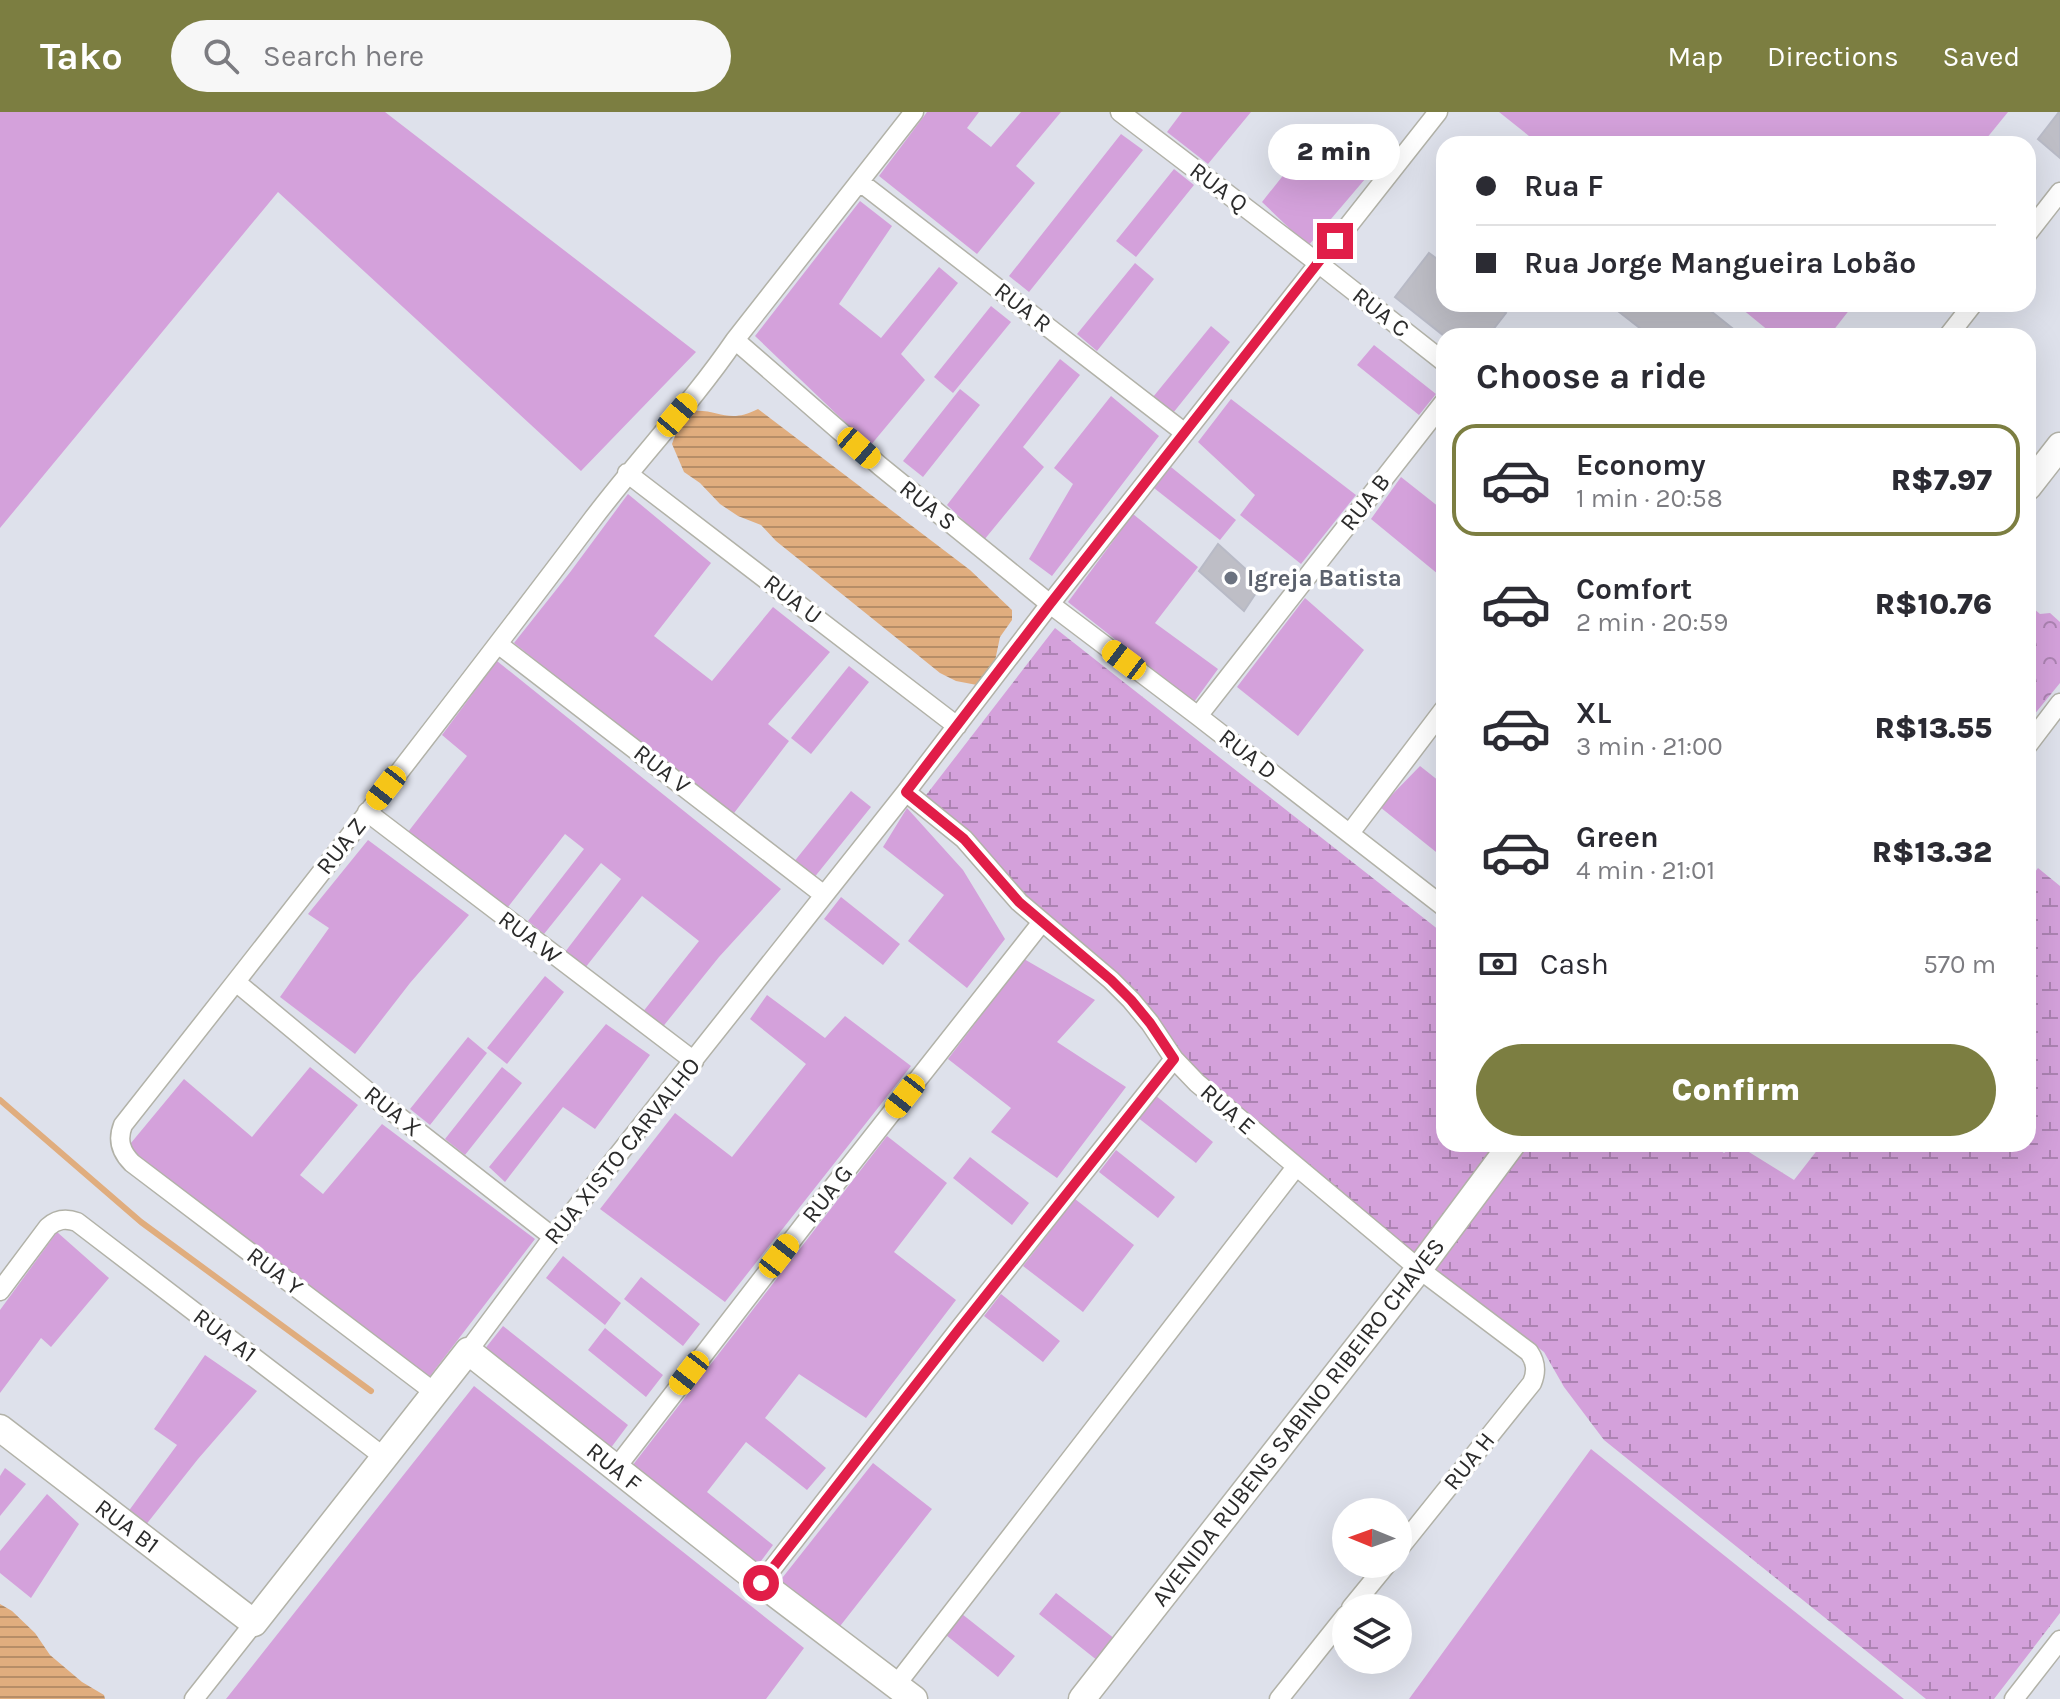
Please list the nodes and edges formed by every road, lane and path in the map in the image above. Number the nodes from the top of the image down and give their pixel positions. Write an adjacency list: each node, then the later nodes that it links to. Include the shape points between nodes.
1 (914, 112): 4 (street, RUA Z)
2 (1120, 112): 7 (street, RUA Q)
3 (1438, 112): 7 (street, RUA XISTO CARVALHO)
4 (860, 182): 10 (street, RUA Z); 13 (street, RUA R)
5 (2060, 192): 6 (street)
6 (2036, 223)
7 (1318, 263): 11 (street, RUA C); 13 (street, RUA XISTO CARVALHO)
8 (1967, 312): 9 (street)
9 (1954, 328)
10 (735, 340): 15 (street, RUA Z); 17 (street, RUA S)
11 (1436, 356)
12 (1436, 412): 20 (street, RUA B)
13 (1185, 433): 17 (street, RUA XISTO CARVALHO)
14 (2060, 446): 16 (street)
15 (634, 467): 18 (street, RUA Z); 22 (street, RUA U)
16 (2036, 477)
17 (1050, 604): 20 (street, RUA D); 22 (street, RUA XISTO CARVALHO)
18 (498, 644): 25 (street, RUA Z); 27 (street, RUA V)
19 (2060, 703): 23 (street)
20 (1198, 716): 26 (street, RUA D)
21 (1436, 720): 26 (street)
22 (957, 726): 24 (street, RUA XISTO CARVALHO)
23 (2036, 734)
24 (906, 792): 27 (street, RUA XISTO CARVALHO); 29 (street, RUA E, via 964,839)
25 (367, 812): 30 (street, RUA Z); 32 (street, RUA W)
26 (1350, 833): 28 (street, RUA D)
27 (824, 895): 32 (street, RUA XISTO CARVALHO)
28 (1436, 901)
29 (1042, 922): 31 (street, RUA E, via 1131,1000); 44 (street, RUA G)
30 (236, 982): 33 (street, RUA Z, via 123,1125); 36 (street, RUA X)
31 (1174, 1059): 35 (street, RUA E); 47 (street)
32 (694, 1061): 36 (street, RUA XISTO CARVALHO)
33 (121, 1145): 41 (street, RUA Y, via 132,1163)
34 (1506, 1152): 37 (street, AVENIDA RUBENS SABINO RIBEIRO CHAVES)
35 (1296, 1167): 37 (street, RUA E); 52 (street)
36 (553, 1237): 39 (street, RUA XISTO CARVALHO)
37 (1419, 1269): 40 (street, RUA E, via 1529,1352); 54 (street, AVENIDA RUBENS SABINO RIBEIRO CHAVES)
38 (0, 1291): 43 (street, RUA A1, via 48,1227 57,1220 71,1220)
39 (468, 1351): 41 (street, RUA XISTO CARVALHO); 44 (street, RUA F)
40 (1536, 1370): 45 (street, RUA H, via 1528,1388)
41 (434, 1392): 43 (street, RUA XISTO CARVALHO)
42 (0, 1428): 49 (street, RUA B1)
43 (384, 1457): 49 (street, RUA XISTO CARVALHO)
44 (616, 1468): 47 (street, RUA F)
45 (1412, 1533)
46 (1376, 1578): 48 (street)
47 (761, 1583): 52 (street, RUA F)
48 (1362, 1594)
49 (254, 1623): 53 (street, RUA XISTO CARVALHO)
50 (1332, 1633): 55 (street)
51 (2060, 1640): 56 (street)
52 (905, 1692)
53 (194, 1699)
54 (1082, 1699)
55 (1279, 1699)
56 (2014, 1699)

